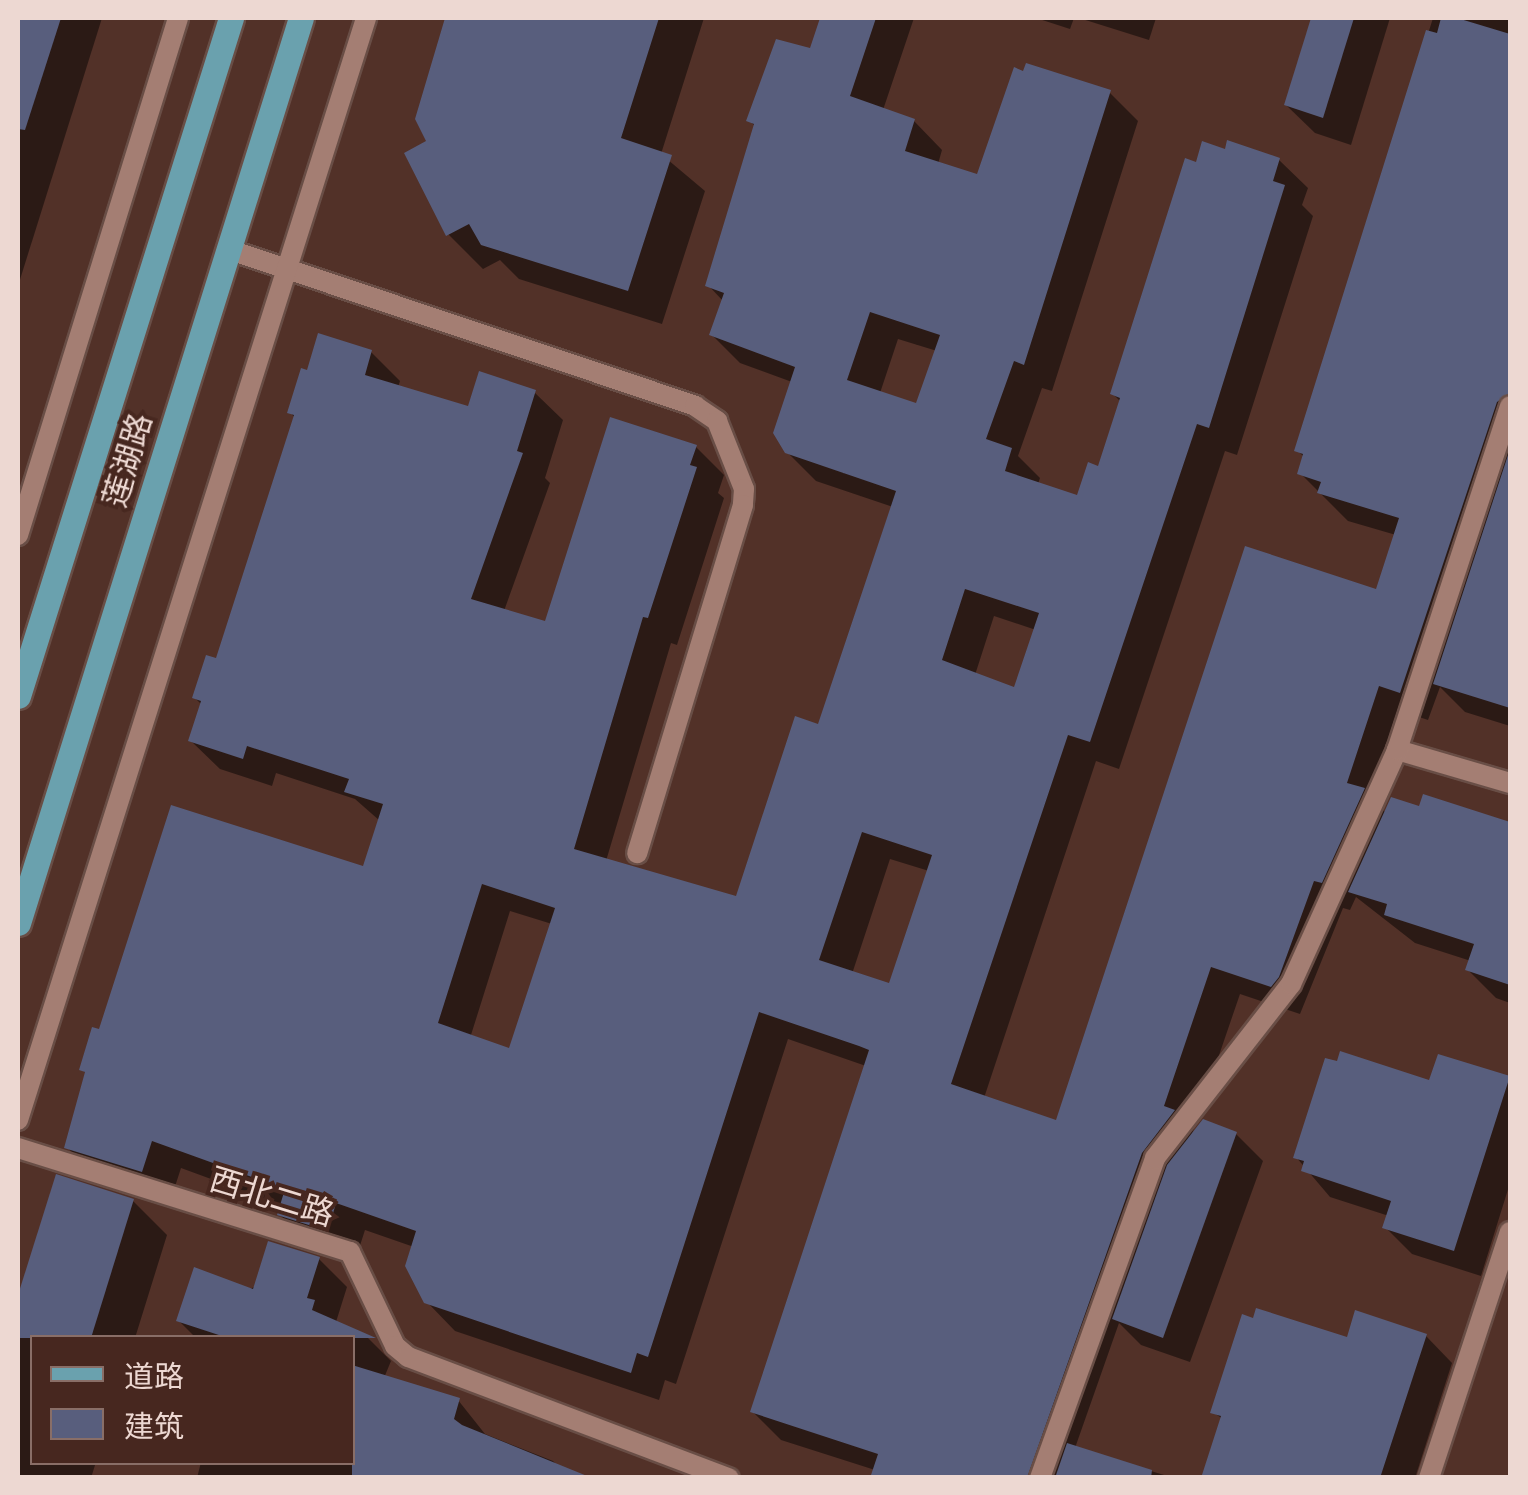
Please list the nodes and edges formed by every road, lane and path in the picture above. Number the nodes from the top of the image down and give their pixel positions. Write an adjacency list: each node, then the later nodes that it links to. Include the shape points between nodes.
1 (178, 18): 8 (street)
2 (230, 18): 9 (main road, 莲湖路)
3 (301, 18): 5 (main road, 莲湖路)
4 (366, 18): 6 (street)
5 (227, 248): 6 (street); 14 (main road, 莲湖路)
6 (287, 269): 13 (street, via 694,406 724,433 744,489 743,505); 15 (street)
7 (1510, 406): 11 (street)
8 (18, 535)
9 (22, 666): 10 (main road, 莲湖路)
10 (18, 696)
11 (1396, 750): 12 (street); 19 (street, via 1291,984 1156,1158)
12 (1510, 783)
13 (637, 853)
14 (18, 922)
15 (18, 1120)
16 (18, 1148): 18 (street, 西北二路, via 350,1252 394,1346 408,1356)
17 (1510, 1232): 20 (street)
18 (730, 1478)
19 (1040, 1478)
20 (1429, 1478)

